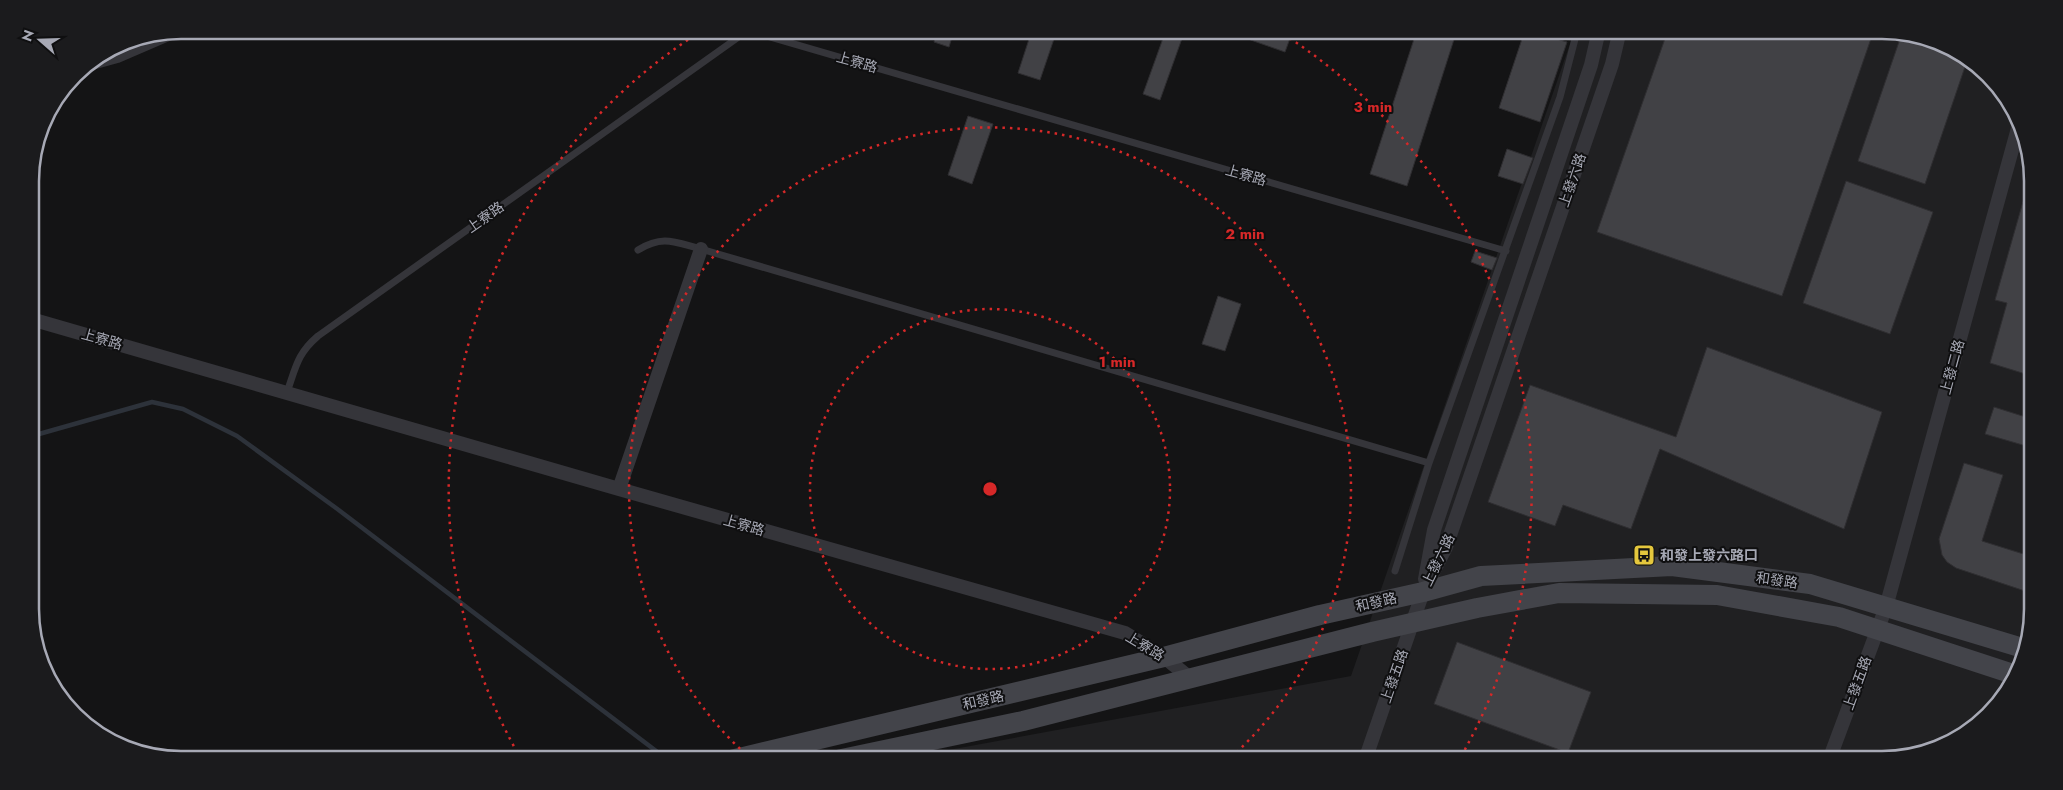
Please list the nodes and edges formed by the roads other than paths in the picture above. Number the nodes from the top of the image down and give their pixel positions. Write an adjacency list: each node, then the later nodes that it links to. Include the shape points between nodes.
1 (736, 39): 13 (lane, 上寮路, via 318,336 305,347)
2 (777, 39): 11 (lane, 上寮路)
3 (1575, 39): 11 (lane, via 1560,97)
4 (1597, 39): 17 (street, 上發六路, via 1591,65 1434,530)
5 (1618, 39): 17 (street, 上發六路, via 1446,547)
6 (148, 43): 7 (street)
7 (110, 58)
8 (2016, 135): 18 (street, 上發二路)
9 (701, 249): 10 (lane, via 668,240 651,242); 14 (lane); 15 (street)
10 (638, 250)
11 (1506, 251): 14 (lane)
12 (39, 320): 13 (street, 上寮路)
13 (287, 392): 15 (street, 上寮路)
14 (1429, 463): 16 (lane)
15 (619, 489): 22 (street, 上寮路, via 1125,633)
16 (1395, 571)
17 (1423, 592): 18 (street, 和發路, via 1481,576 1672,566 1810,584); 19 (street, 上發五路); 22 (street, 和發路, via 1320,615)
18 (1886, 607): 20 (street, 上發五路); 21 (street, 和發路)
19 (1412, 623): 20 (street, 和發路, via 1559,593 1717,595 1839,617); 24 (street, 和發路); 27 (street, 上發五路)
20 (1877, 630): 23 (street, 和發路); 28 (street, 上發五路)
21 (2019, 647)
22 (1164, 657): 24 (street, 上寮路); 25 (street, 和發路)
23 (2009, 673)
24 (1190, 678): 26 (street, 和發路, via 1023,721)
25 (769, 751)
26 (880, 751)
27 (1368, 751)
28 (1832, 751)

